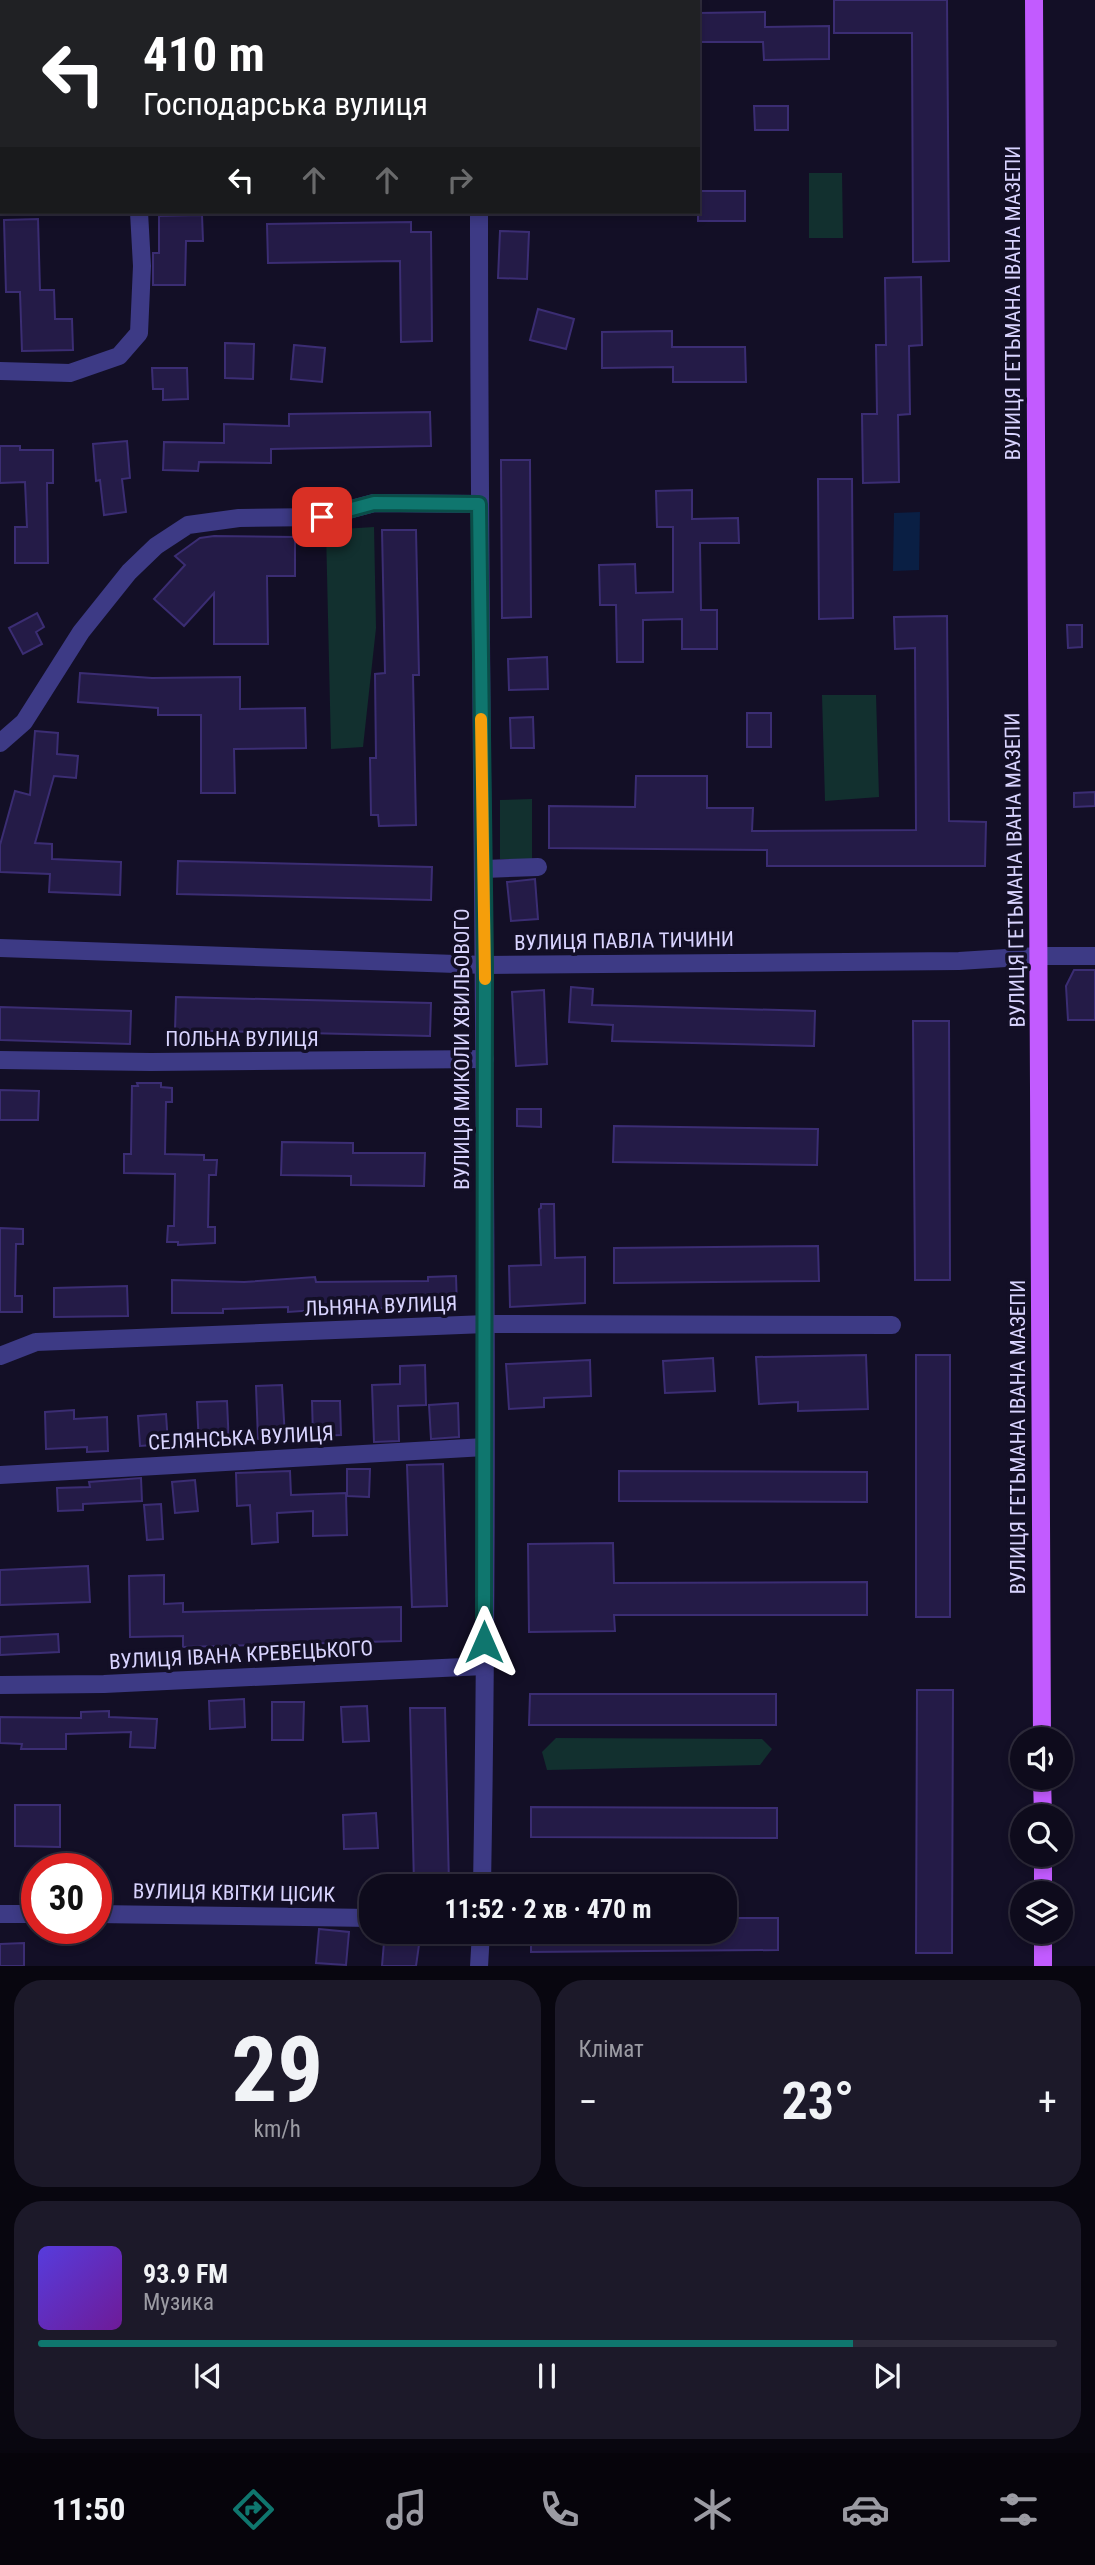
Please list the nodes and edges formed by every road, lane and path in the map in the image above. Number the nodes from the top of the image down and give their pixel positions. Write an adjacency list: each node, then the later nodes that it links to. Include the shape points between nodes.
1 (1034, 0): 10 (main road, ВУЛИЦЯ ГЕТЬМАНА ІВАНА МАЗЕПИ)
2 (139, 214): 4 (street, via 139,333 119,356 70,373)
3 (479, 214): 5 (street, ВУЛИЦЯ МИКОЛИ ХВИЛЬОВОГО)
4 (0, 372)
5 (479, 504): 6 (street, via 374,503 322,517 239,518 188,525 156,546 129,572 81,632 24,722); 8 (street, ВУЛИЦЯ МИКОЛИ ХВИЛЬОВОГО)
6 (0, 743)
7 (538, 867): 8 (street)
8 (484, 869): 12 (street, ВУЛИЦЯ МИКОЛИ ХВИЛЬОВОГО)
9 (0, 948): 12 (street, ВУЛИЦЯ ПАВЛА ТИЧИНИ)
10 (1038, 956): 11 (street, ВУЛИЦЯ ПАВЛА ТИЧИНИ); 12 (street, ВУЛИЦЯ ПАВЛА ТИЧИНИ, via 959,961); 22 (main road, ВУЛИЦЯ ГЕТЬМАНА ІВАНА МАЗЕПИ)
11 (1095, 956)
12 (485, 965): 13 (street, ВУЛИЦЯ МИКОЛИ ХВИЛЬОВОГО)
13 (485, 1059): 14 (street, ПОЛЬНА ВУЛИЦЯ); 15 (street, ВУЛИЦЯ МИКОЛИ ХВИЛЬОВОГО)
14 (0, 1060)
15 (486, 1324): 16 (street, ЛЬНЯНА ВУЛИЦЯ); 17 (street, ЛЬНЯНА ВУЛИЦЯ, via 36,1342); 18 (street, ВУЛИЦЯ МИКОЛИ ХВИЛЬОВОГО)
16 (892, 1325)
17 (0, 1356)
18 (485, 1447): 19 (street, СЕЛЯНСЬКА ВУЛИЦЯ); 20 (street, ВУЛИЦЯ МИКОЛИ ХВИЛЬОВОГО)
19 (0, 1475)
20 (484, 1666): 21 (street, ВУЛИЦЯ ІВАНА КРЕВЕЦЬКОГО, via 104,1685); 23 (street, ВУЛИЦЯ МИКОЛИ ХВИЛЬОВОГО)
21 (0, 1685)
22 (1042, 1727)
23 (482, 1874)
24 (0, 1914): 25 (street)
25 (21, 1914)
26 (112, 1914): 27 (street, ВУЛИЦЯ КВІТКИ ЦІСИК)
27 (359, 1918)
28 (480, 1944): 30 (street)
29 (1043, 1944): 31 (main road)
30 (479, 1966)
31 (1044, 1966)

